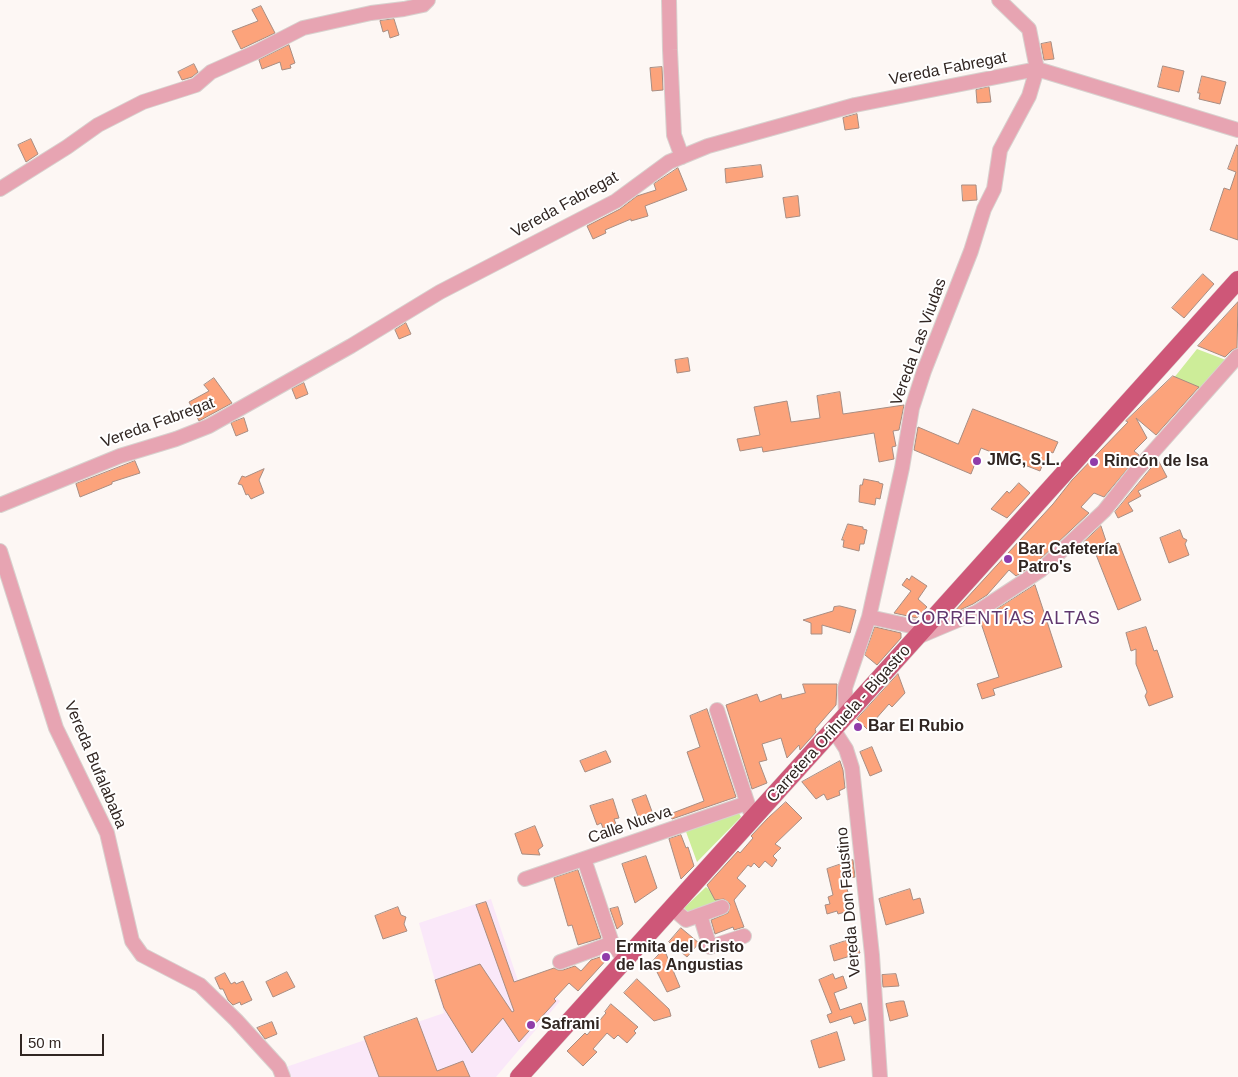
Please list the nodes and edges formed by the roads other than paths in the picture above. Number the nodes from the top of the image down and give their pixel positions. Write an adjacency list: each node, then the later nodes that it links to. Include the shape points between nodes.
1 (428, 0): 7 (street, via 423,5 303,28 211,72 196,85 143,102 98,125)
2 (670, 0): 6 (street, via 674,134)
3 (999, 0): 4 (street, Vereda Las Viudas, via 1028,28)
4 (1037, 69): 5 (street, Vereda Fabregat); 6 (street, Vereda Fabregat, via 855,105); 12 (street, Vereda Las Viudas, via 1029,96 1000,150 994,189 912,408)
5 (1238, 130)
6 (682, 156): 10 (street, Vereda Fabregat, via 616,201 440,292 210,426 120,456)
7 (0, 189)
8 (1238, 280): 13 (main road, Carretera Orihuela - Bigastro)
9 (1238, 356): 13 (street, via 1104,511 1041,570 977,612)
10 (0, 505)
11 (0, 551): 28 (street, Vereda Bufalababa, via 56,728 107,833 132,941 142,956 200,984 279,1067)
12 (869, 617): 13 (street); 15 (street, Vereda Las Viudas, via 845,688)
13 (922, 632): 15 (main road, Carretera Orihuela - Bigastro)
14 (717, 710): 17 (street)
15 (846, 716): 16 (main road, Carretera Orihuela - Bigastro)
16 (833, 729): 17 (main road, Carretera Orihuela - Bigastro); 27 (street, Vereda Don Faustino, via 846,749 852,768 872,954)
17 (750, 811): 18 (street, Calle Nueva); 21 (main road, Carretera Orihuela - Bigastro)
18 (584, 859): 19 (street, Calle Nueva); 24 (street)
19 (525, 879)
20 (722, 907): 22 (street)
21 (672, 908): 22 (street, via 686,920); 25 (main road, Carretera Orihuela - Bigastro)
22 (700, 915): 23 (street, via 710,947)
23 (744, 936)
24 (612, 943): 25 (street); 26 (street)
25 (625, 960): 29 (main road, Carretera Orihuela - Bigastro)
26 (560, 962)
27 (879, 1076)
28 (283, 1077)
29 (519, 1077)

